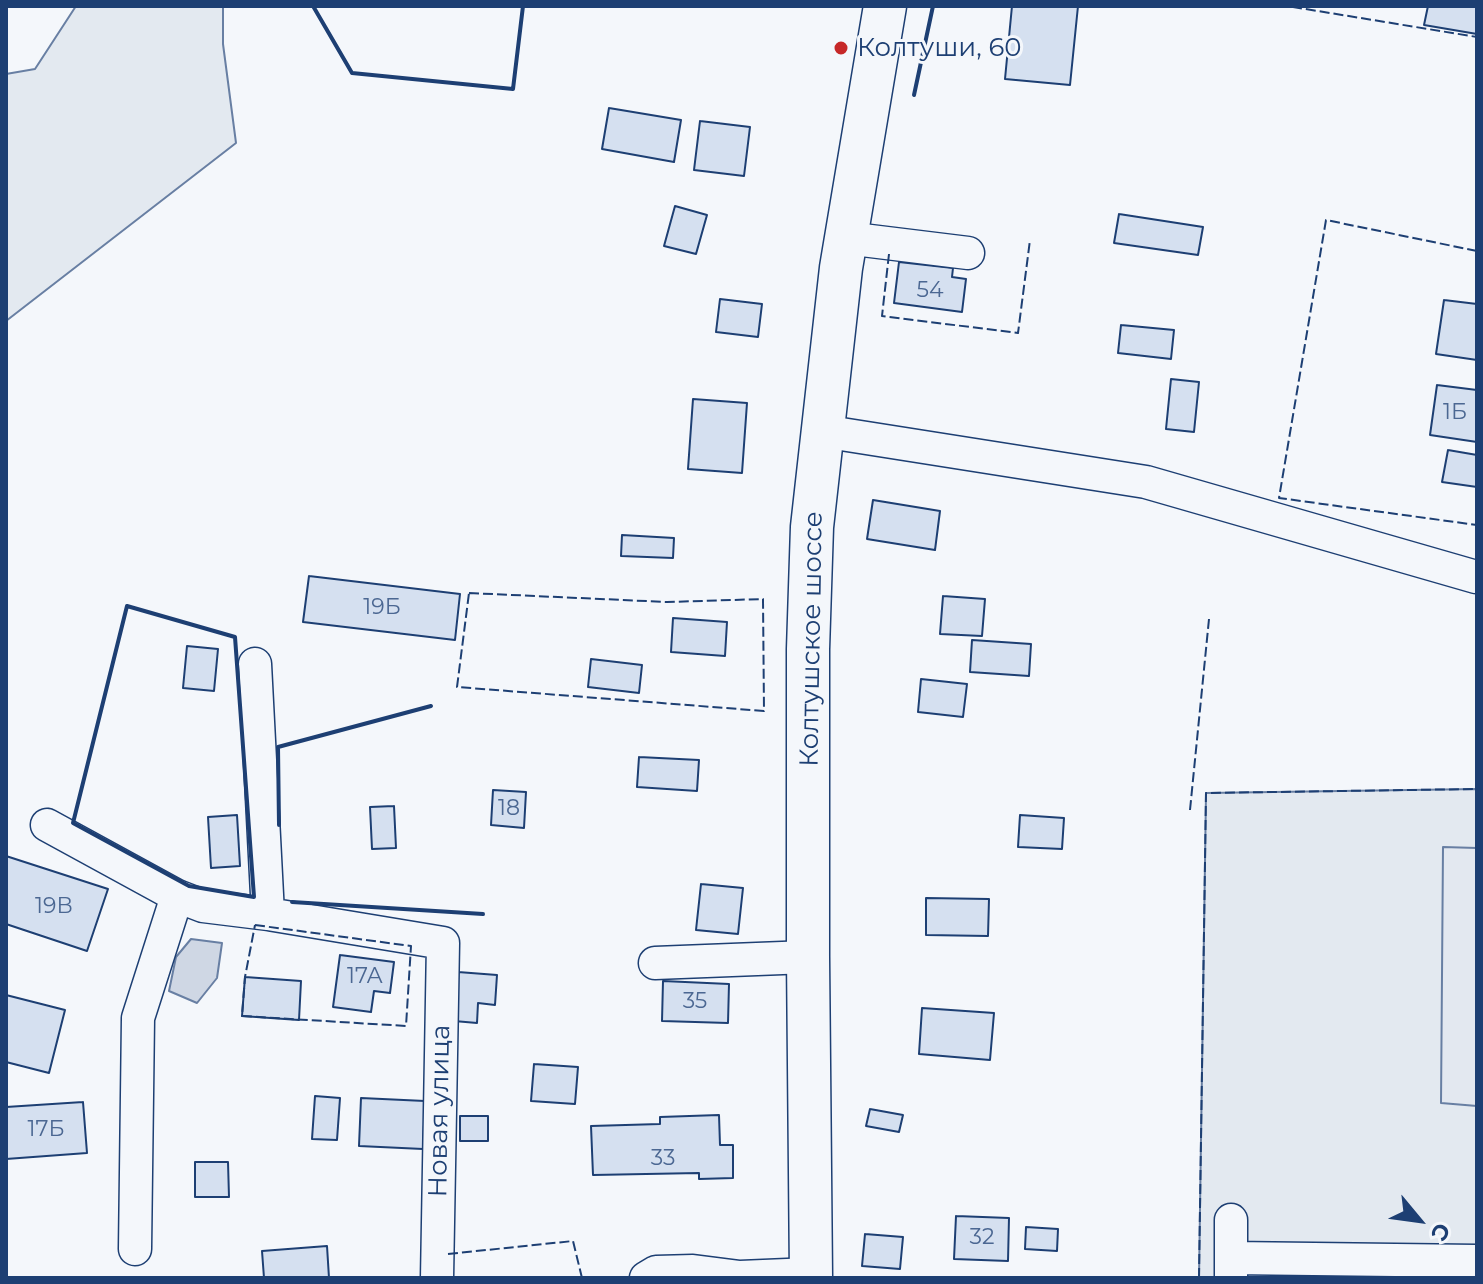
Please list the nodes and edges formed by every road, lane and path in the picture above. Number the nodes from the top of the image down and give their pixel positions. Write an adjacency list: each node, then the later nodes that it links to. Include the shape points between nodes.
1 (885, 6): 2 (main road, Колтушское шоссе)
2 (846, 238): 3 (street); 4 (main road, Колтушское шоссе)
3 (968, 253)
4 (822, 431): 5 (street, via 1146,482); 10 (main road, Колтушское шоссе, via 808,649)
5 (1476, 577)
6 (255, 664): 9 (street)
7 (47, 825): 8 (street)
8 (177, 896): 9 (street, via 203,906); 13 (street, via 138,1018)
9 (268, 914): 17 (street, Новая улица, via 443,943)
10 (808, 957): 11 (street); 16 (main road, Колтушское шоссе)
11 (655, 963)
12 (1231, 1220): 15 (street)
13 (135, 1249)
14 (1477, 1261): 15 (street)
15 (1231, 1268)
16 (811, 1276): 18 (street, via 740,1277 693,1271 656,1272)
17 (437, 1278)
18 (646, 1278)

